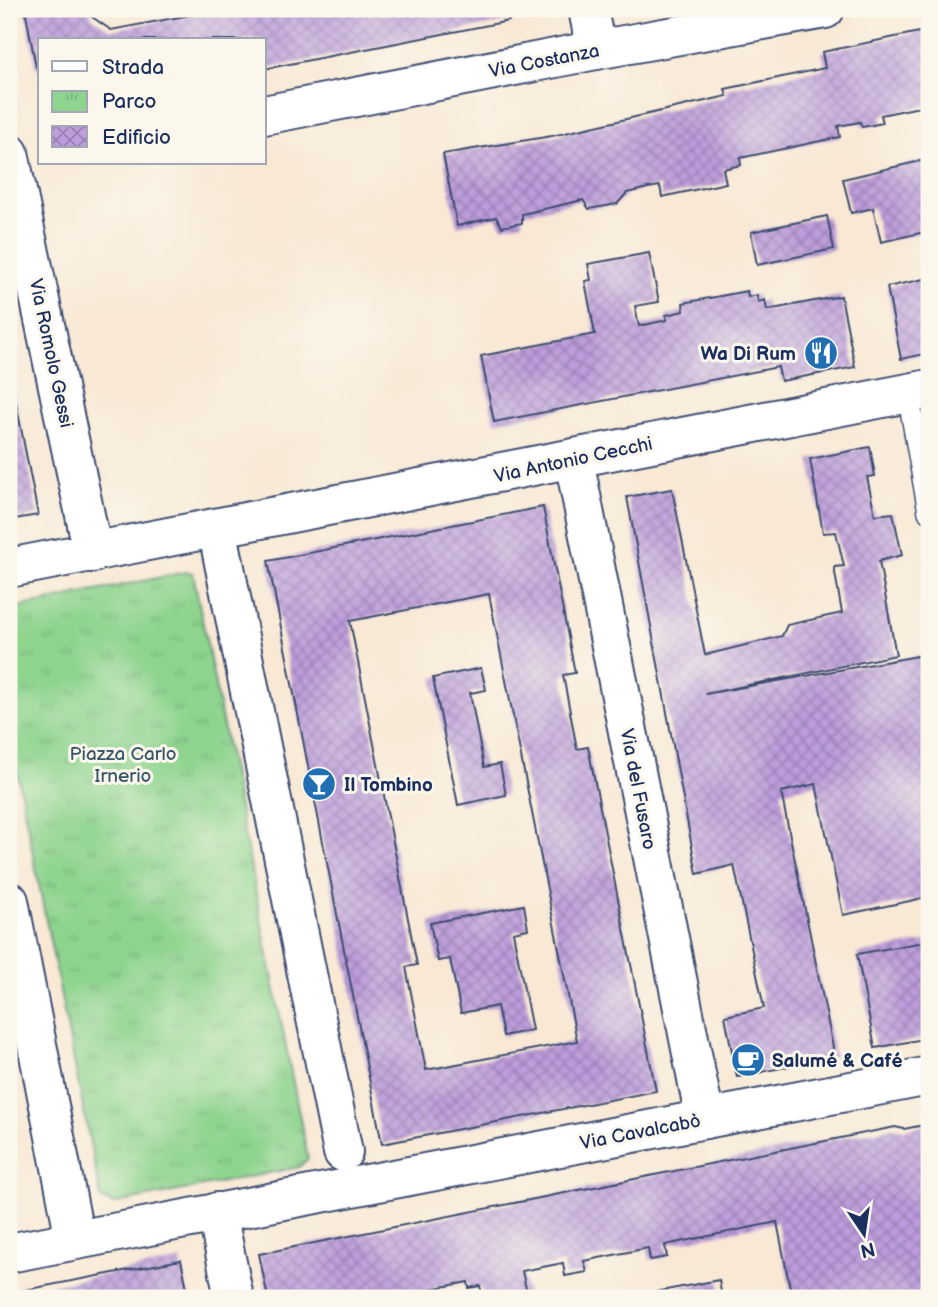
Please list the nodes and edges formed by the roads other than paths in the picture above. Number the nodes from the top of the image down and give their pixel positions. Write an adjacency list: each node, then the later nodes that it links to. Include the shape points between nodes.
1 (588, 9): 3 (street)
2 (825, 9): 3 (street, Via Costanza)
3 (596, 50): 4 (street, Via Costanza)
4 (266, 115)
5 (17, 161): 10 (street, Via Romolo Gessi)
6 (918, 391): 7 (street, Via Antonio Cecchi); 8 (lane)
7 (573, 460): 9 (street, Via Antonio Cecchi); 14 (street, Via del Fusaro)
8 (929, 512)
9 (217, 528): 10 (street); 15 (street)
10 (93, 553): 11 (street)
11 (9, 568)
12 (9, 901): 17 (street)
13 (929, 1076): 14 (street, Via Cavalcabò)
14 (705, 1119): 15 (street, Via Cavalcabò)
15 (347, 1169): 16 (street)
16 (216, 1212): 17 (street); 19 (street)
17 (75, 1239): 18 (street)
18 (9, 1253)
19 (234, 1298)

